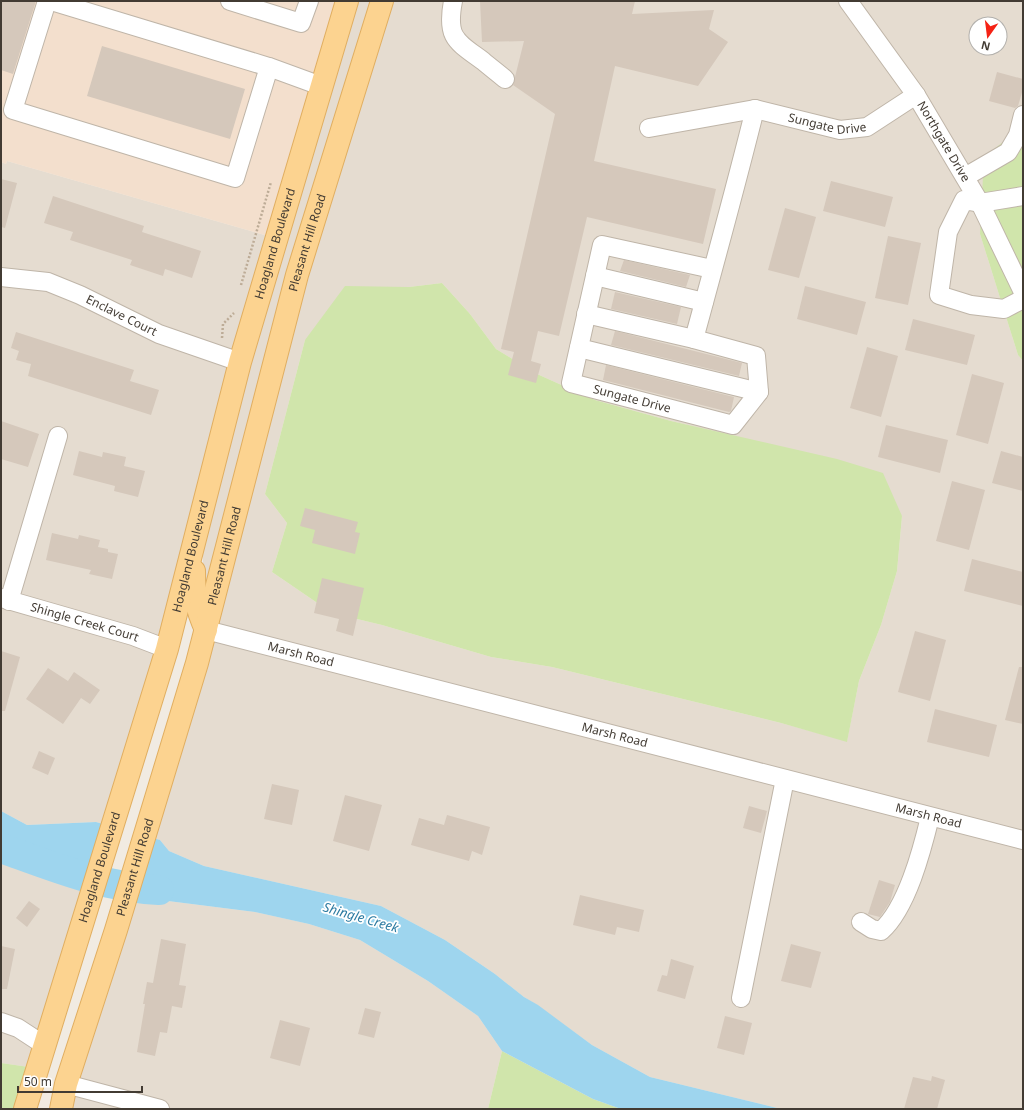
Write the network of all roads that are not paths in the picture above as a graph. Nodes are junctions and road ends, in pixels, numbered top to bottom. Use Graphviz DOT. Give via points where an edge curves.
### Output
graph roads {
  1 [pos="47,1"];
  2 [pos="51,1"];
  3 [pos="230,1"];
  4 [pos="309,1"];
  5 [pos="347,1"];
  6 [pos="382,1"];
  7 [pos="453,1"];
  8 [pos="848,1"];
  9 [pos="269,67"];
  10 [pos="505,79"];
  11 [pos="321,86"];
  12 [pos="916,95"];
  13 [pos="755,109"];
  14 [pos="7,115"];
  15 [pos="1023,115"];
  16 [pos="649,128"];
  17 [pos="965,177"];
  18 [pos="1023,196"];
  19 [pos="980,203"];
  20 [pos="712,269"];
  21 [pos="595,276"];
  22 [pos="1,277"];
  23 [pos="1023,292"];
  24 [pos="1023,299"];
  25 [pos="704,302"];
  26 [pos="586,314"];
  27 [pos="694,339"];
  28 [pos="579,348"];
  29 [pos="240,362"];
  30 [pos="759,392"];
  31 [pos="58,436"];
  32 [pos="194,542"];
  33 [pos="5,599"];
  34 [pos="206,630"];
  35 [pos="167,649"];
  36 [pos="182,714"];
  37 [pos="785,779"];
  38 [pos="930,816"];
  39 [pos="1023,840"];
  40 [pos="861,922"];
  41 [pos="741,998"];
  42 [pos="1,1022"];
  43 [pos="44,1045"];
  44 [pos="66,1084"];
  45 [pos="25,1109"];
  46 [pos="51,1109"];
  47 [pos="61,1109"];
  48 [pos="160,1109"];
  1 -- 14 [label="street"];
  2 -- 9 [label="street"];
  3 -- 4 [label="street" via="301,23"];
  5 -- 11 [label="main road, Hoagland Boulevard"];
  6 -- 34 [label="main road, Pleasant Hill Road" via="295,282"];
  7 -- 10 [label="street" via="452,30 458,42"];
  8 -- 12 [label="street, Northgate Drive"];
  9 -- 11 [label="street"];
  9 -- 14 [label="street" via="235,178"];
  11 -- 29 [label="main road, Hoagland Boulevard"];
  12 -- 13 [label="street, Sungate Drive" via="867,127 840,130"];
  12 -- 17 [label="street, Northgate Drive"];
  13 -- 16 [label="street, Sungate Drive"];
  13 -- 20 [label="street"];
  15 -- 17 [label="street" via="1018,135 1008,152"];
  17 -- 19 [label="street, Northgate Drive"];
  18 -- 19 [label="street"];
  19 -- 23 [label="street, Northgate Drive"];
  19 -- 24 [label="street" via="964,200 948,232 939,295 971,305 1004,309"];
  20 -- 21 [label="street, Sungate Drive" via="602,244"];
  20 -- 25 [label="street"];
  21 -- 25 [label="street"];
  21 -- 26 [label="street, Sungate Drive"];
  22 -- 29 [label="street, Enclave Court" via="48,282 159,334"];
  25 -- 27 [label="street"];
  26 -- 27 [label="street"];
  26 -- 28 [label="street, Sungate Drive"];
  27 -- 30 [label="street" via="756,356"];
  28 -- 30 [label="street"];
  28 -- 30 [label="street, Sungate Drive" via="571,383 733,425"];
  29 -- 32 [label="main road, Hoagland Boulevard"];
  31 -- 33 [label="street"];
  32 -- 34 [label="main road" via="194,595"];
  32 -- 35 [label="main road, Hoagland Boulevard"];
  33 -- 35 [label="street, Shingle Creek Court" via="132,636"];
  34 -- 36 [label="main road, Pleasant Hill Road"];
  34 -- 37 [label="street, Marsh Road"];
  35 -- 36 [label="main road" via="180,677"];
  35 -- 43 [label="main road, Hoagland Boulevard"];
  36 -- 44 [label="main road, Pleasant Hill Road"];
  37 -- 38 [label="street, Marsh Road"];
  37 -- 41 [label="street"];
  38 -- 39 [label="street, Marsh Road"];
  38 -- 40 [label="street" via="920,857 890,923 881,931"];
  42 -- 43 [label="street" via="18,1028"];
  43 -- 45 [label="main road, Hoagland Boulevard"];
  43 -- 46 [label="main road" via="52,1064 54,1078"];
  44 -- 47 [label="main road, Pleasant Hill Road"];
  44 -- 48 [label="street"];
}
